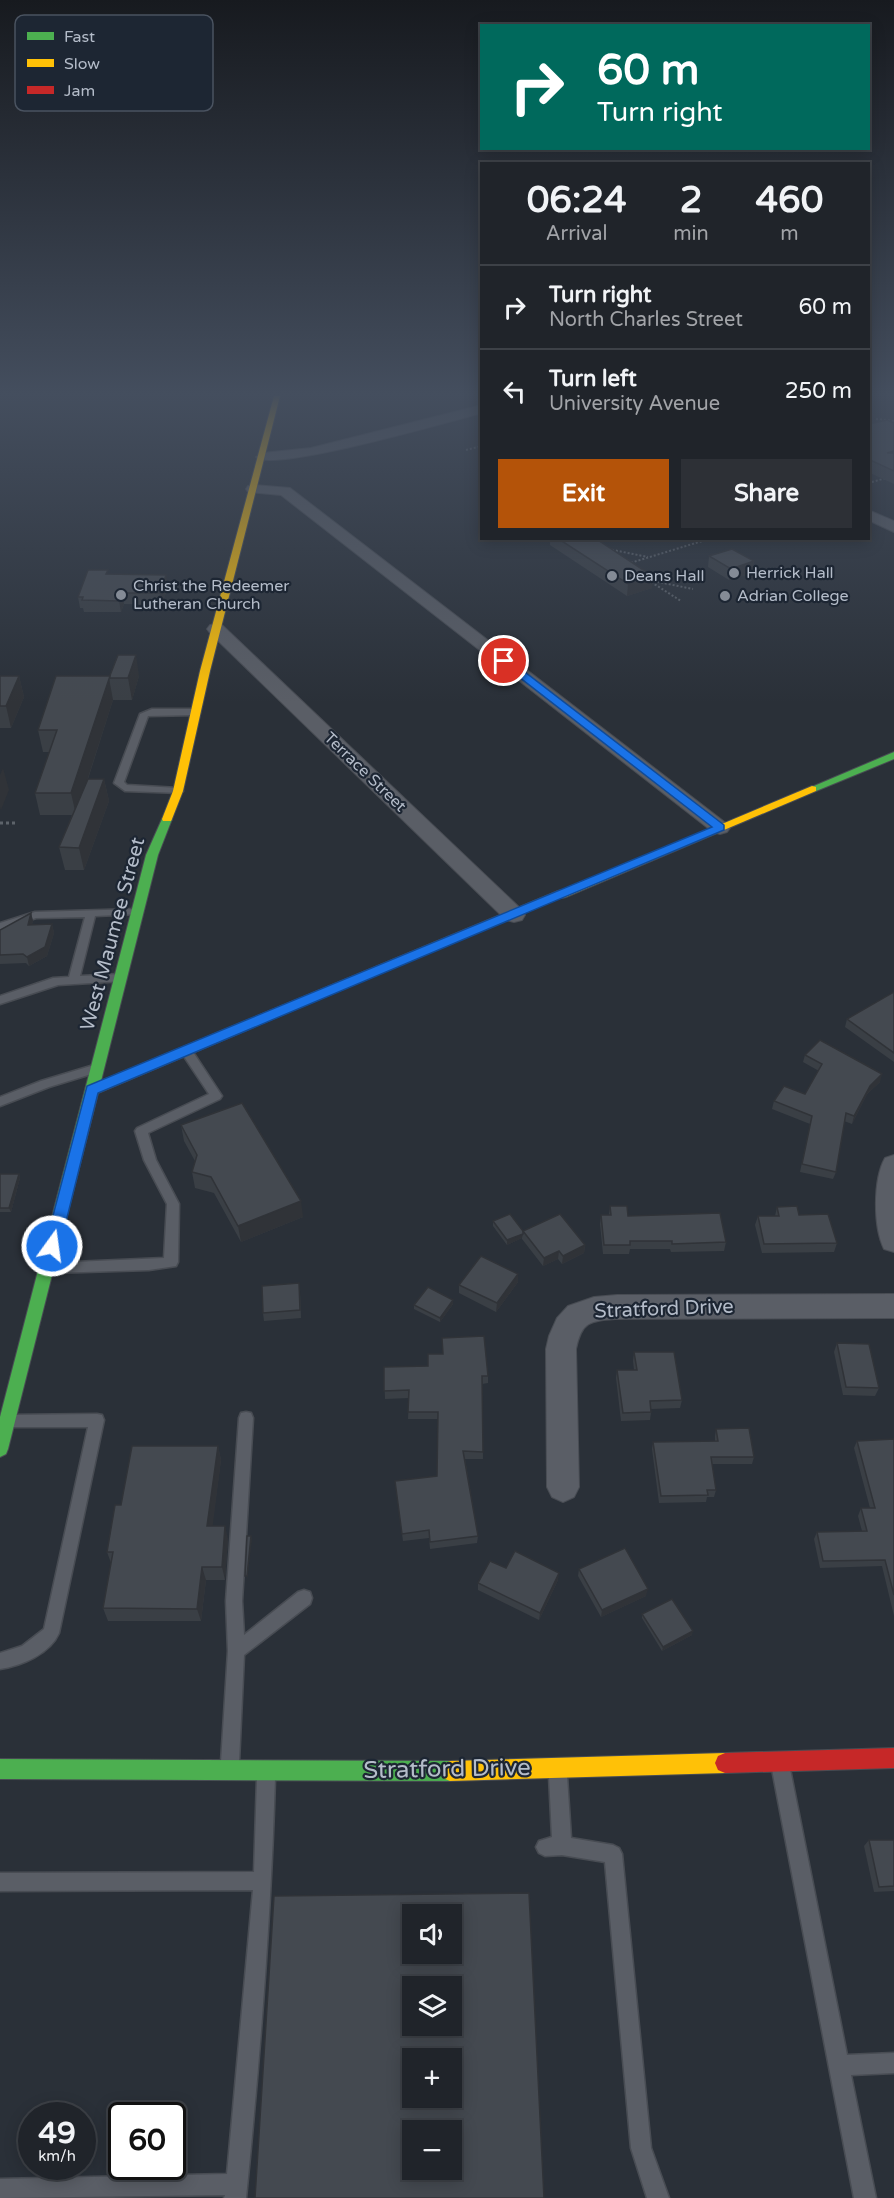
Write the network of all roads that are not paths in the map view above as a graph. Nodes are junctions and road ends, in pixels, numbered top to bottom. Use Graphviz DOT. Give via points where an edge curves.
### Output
graph roads {
  1 [pos="250,499"];
  2 [pos="295,499"];
  3 [pos="870,515"];
  4 [pos="894,527"];
  5 [pos="216,629"];
  6 [pos="196,712"];
  7 [pos="894,755"];
  8 [pos="178,791"];
  9 [pos="720,828"];
  10 [pos="137,912"];
  11 [pos="91,913"];
  12 [pos="514,915"];
  13 [pos="0,927"];
  14 [pos="120,978"];
  15 [pos="74,980"];
  16 [pos="0,1000"];
  17 [pos="187,1052"];
  18 [pos="98,1067"];
  19 [pos="92,1090"];
  20 [pos="0,1102"];
  21 [pos="894,1165"];
  22 [pos="894,1241"];
  23 [pos="47,1268"];
  24 [pos="894,1306"];
  25 [pos="246,1418"];
  26 [pos="7,1421"];
  27 [pos="0,1449"];
  28 [pos="563,1487"];
  29 [pos="304,1598"];
  30 [pos="236,1651"];
  31 [pos="0,1661"];
  32 [pos="894,1758"];
  33 [pos="779,1760"];
  34 [pos="557,1767"];
  35 [pos="0,1769"];
  36 [pos="230,1770"];
  37 [pos="266,1770"];
  38 [pos="263,1881"];
  39 [pos="0,1882"];
  40 [pos="894,2063"];
  41 [pos="838,2065"];
  42 [pos="0,2190"];
  43 [pos="235,2191"];
  44 [pos="658,2198"];
  45 [pos="865,2198"];
  1 -- 5 [label="main road, West Maumee Street"];
  2 -- 9 [label="street"];
  3 -- 4 [label="street"];
  5 -- 6 [label="main road, West Maumee Street"];
  5 -- 12 [label="street, Terrace Street"];
  6 -- 8 [label="main road, West Maumee Street"];
  6 -- 8 [label="lane" via="144,714 119,783 125,788"];
  7 -- 9 [label="main road"];
  8 -- 10 [label="main road, West Maumee Street" via="152,855"];
  9 -- 12 [label="main road"];
  10 -- 11 [label="lane"];
  10 -- 14 [label="main road, West Maumee Street"];
  11 -- 13 [label="lane" via="35,915"];
  11 -- 15 [label="lane"];
  12 -- 17 [label="main road"];
  14 -- 15 [label="lane"];
  14 -- 18 [label="main road, West Maumee Street"];
  15 -- 16 [label="lane" via="35,986"];
  17 -- 19 [label="main road"];
  17 -- 23 [label="lane" via="216,1096 141,1131 150,1160 173,1204 171,1262"];
  18 -- 19 [label="main road, West Maumee Street"];
  18 -- 20 [label="lane"];
  19 -- 23 [label="main road, West Maumee Street"];
  21 -- 22 [label="street" via="889,1201"];
  23 -- 26 [label="main road, West Maumee Street"];
  24 -- 28 [label="street, Stratford Drive" via="617,1306 575,1315 564,1330 561,1349"];
  25 -- 30 [label="lane" via="234,1601"];
  26 -- 27 [label="main road, West Maumee Street"];
  26 -- 31 [label="lane" via="97,1420 51,1633 32,1651"];
  29 -- 30 [label="lane"];
  30 -- 36 [label="lane"];
  32 -- 33 [label="main road, Stratford Drive"];
  33 -- 34 [label="main road, Stratford Drive"];
  33 -- 41 [label="lane"];
  34 -- 37 [label="main road, Stratford Drive"];
  34 -- 44 [label="lane" via="554,1846 613,1854 641,2148"];
  35 -- 36 [label="main road, Stratford Drive"];
  36 -- 37 [label="main road, Stratford Drive"];
  37 -- 38 [label="lane"];
  38 -- 39 [label="lane"];
  38 -- 43 [label="lane"];
  40 -- 41 [label="lane"];
  41 -- 45 [label="lane"];
  42 -- 43 [label="lane"];
}
